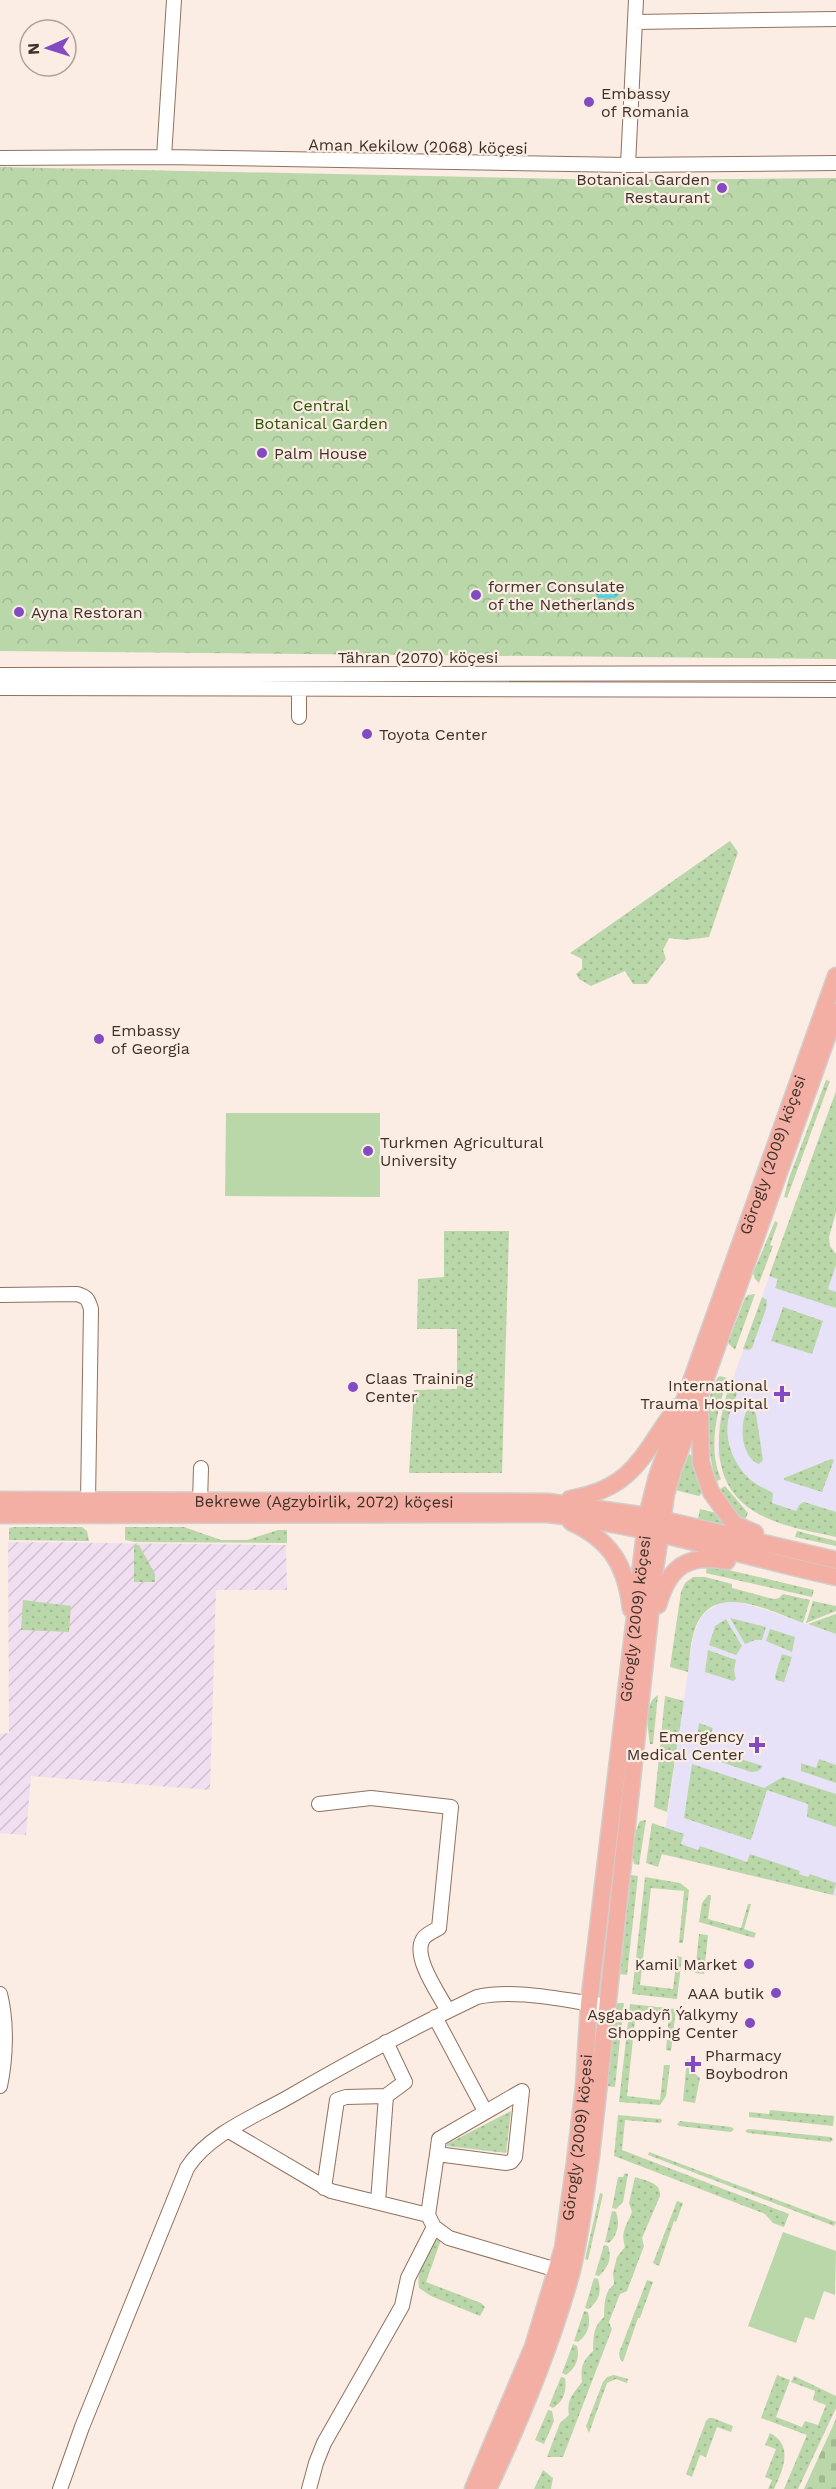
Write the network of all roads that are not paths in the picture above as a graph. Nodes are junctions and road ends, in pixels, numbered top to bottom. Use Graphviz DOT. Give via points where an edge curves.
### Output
graph roads {
  1 [pos="174,0"];
  2 [pos="636,0"];
  3 [pos="836,20"];
  4 [pos="635,22"];
  5 [pos="164,157"];
  6 [pos="0,158"];
  7 [pos="836,163"];
  8 [pos="627,165"];
  9 [pos="836,673"];
  10 [pos="0,675"];
  11 [pos="0,688"];
  12 [pos="299,689"];
  13 [pos="836,690"];
  14 [pos="299,717"];
  15 [pos="836,976"];
  16 [pos="836,1012"];
  17 [pos="0,1295"];
  18 [pos="694,1393"];
  19 [pos="201,1467"];
  20 [pos="0,1500"];
  21 [pos="200,1502"];
  22 [pos="89,1508"];
  23 [pos="548,1508"];
  24 [pos="0,1515"];
  25 [pos="653,1524"];
  26 [pos="779,1546"];
  27 [pos="836,1560"];
  28 [pos="772,1563"];
  29 [pos="836,1577"];
  30 [pos="641,1637"];
  31 [pos="319,1804"];
  32 [pos="0,1994"];
  33 [pos="589,2004"];
  34 [pos="607,2006"];
  35 [pos="448,2011"];
  36 [pos="435,2017"];
  37 [pos="386,2042"];
  38 [pos="2,2050"];
  39 [pos="0,2086"];
  40 [pos="386,2096"];
  41 [pos="485,2111"];
  42 [pos="229,2131"];
  43 [pos="437,2154"];
  44 [pos="324,2188"];
  45 [pos="378,2202"];
  46 [pos="431,2221"];
  47 [pos="557,2270"];
  48 [pos="60,2489"];
  49 [pos="309,2489"];
  50 [pos="472,2489"];
  51 [pos="488,2489"];
  1 -- 5 [label="street"];
  2 -- 4 [label="street"];
  3 -- 4 [label="street"];
  4 -- 8 [label="street"];
  5 -- 6 [label="street, Aman Kekilow (2068) köçesi"];
  5 -- 8 [label="street, Aman Kekilow (2068) köçesi"];
  7 -- 8 [label="street, Aman Kekilow (2068) köçesi"];
  9 -- 10 [label="street, Tähran (2070) köçesi"];
  11 -- 12 [label="street, Tähran (2070) köçesi"];
  12 -- 13 [label="street, Tähran (2070) köçesi"];
  12 -- 14 [label="street"];
  15 -- 18 [label="main road, Görogly (2009) köçesi"];
  16 -- 18 [label="main road, Görogly (2009) köçesi"];
  17 -- 22 [label="street" via="77,1294 89,1301"];
  18 -- 23 [label="main road" via="622,1480"];
  18 -- 25 [label="main road, Görogly (2009) köçesi" via="657,1477"];
  18 -- 26 [label="main road" via="700,1463 711,1492 734,1524"];
  19 -- 21 [label="street"];
  20 -- 22 [label="main road, Bekrewe (Agzybirlik, 2072) köçesi"];
  21 -- 22 [label="main road, Bekrewe (Agzybirlik, 2072) köçesi"];
  21 -- 23 [label="main road, Bekrewe (Agzybirlik, 2072) köçesi"];
  22 -- 23 [label="main road, Bekrewe (Agzybirlik, 2072) köçesi" via="291,1516"];
  22 -- 24 [label="main road, Bekrewe (Agzybirlik, 2072) köçesi"];
  23 -- 25 [label="main road, Bekrewe (Agzybirlik, 2072) köçesi"];
  23 -- 30 [label="main road" via="590,1531 613,1554 625,1577"];
  25 -- 26 [label="main road"];
  25 -- 28 [label="main road"];
  25 -- 30 [label="main road, Görogly (2009) köçesi"];
  26 -- 27 [label="main road"];
  28 -- 29 [label="main road"];
  28 -- 30 [label="main road" via="745,1565 705,1558 680,1566 668,1578"];
  30 -- 33 [label="main road, Görogly (2009) köçesi"];
  30 -- 34 [label="main road, Görogly (2009) köçesi"];
  31 -- 35 [label="street" via="371,1798 451,1807 439,1928 424,1936 420,1953"];
  32 -- 38 [label="street"];
  33 -- 34 [label="street"];
  33 -- 35 [label="street" via="492,1993"];
  33 -- 47 [label="main road, Görogly (2009) köçesi" via="575,2162"];
  34 -- 51 [label="main road, Görogly (2009) köçesi" via="591,2156 570,2276 539,2368"];
  35 -- 36 [label="street"];
  36 -- 37 [label="street"];
  36 -- 41 [label="street"];
  37 -- 40 [label="street" via="405,2082"];
  37 -- 42 [label="street"];
  38 -- 39 [label="street"];
  40 -- 44 [label="street" via="337,2100"];
  40 -- 45 [label="street"];
  41 -- 43 [label="street" via="439,2139"];
  41 -- 43 [label="street" via="522,2091 515,2157 511,2162"];
  42 -- 44 [label="street"];
  42 -- 48 [label="street" via="196,2155 187,2168"];
  43 -- 46 [label="street"];
  44 -- 45 [label="street"];
  45 -- 46 [label="street"];
  46 -- 47 [label="street" via="449,2238"];
  46 -- 49 [label="street" via="408,2278 402,2306 324,2443"];
  47 -- 50 [label="main road, Görogly (2009) köçesi" via="534,2347"];
}
